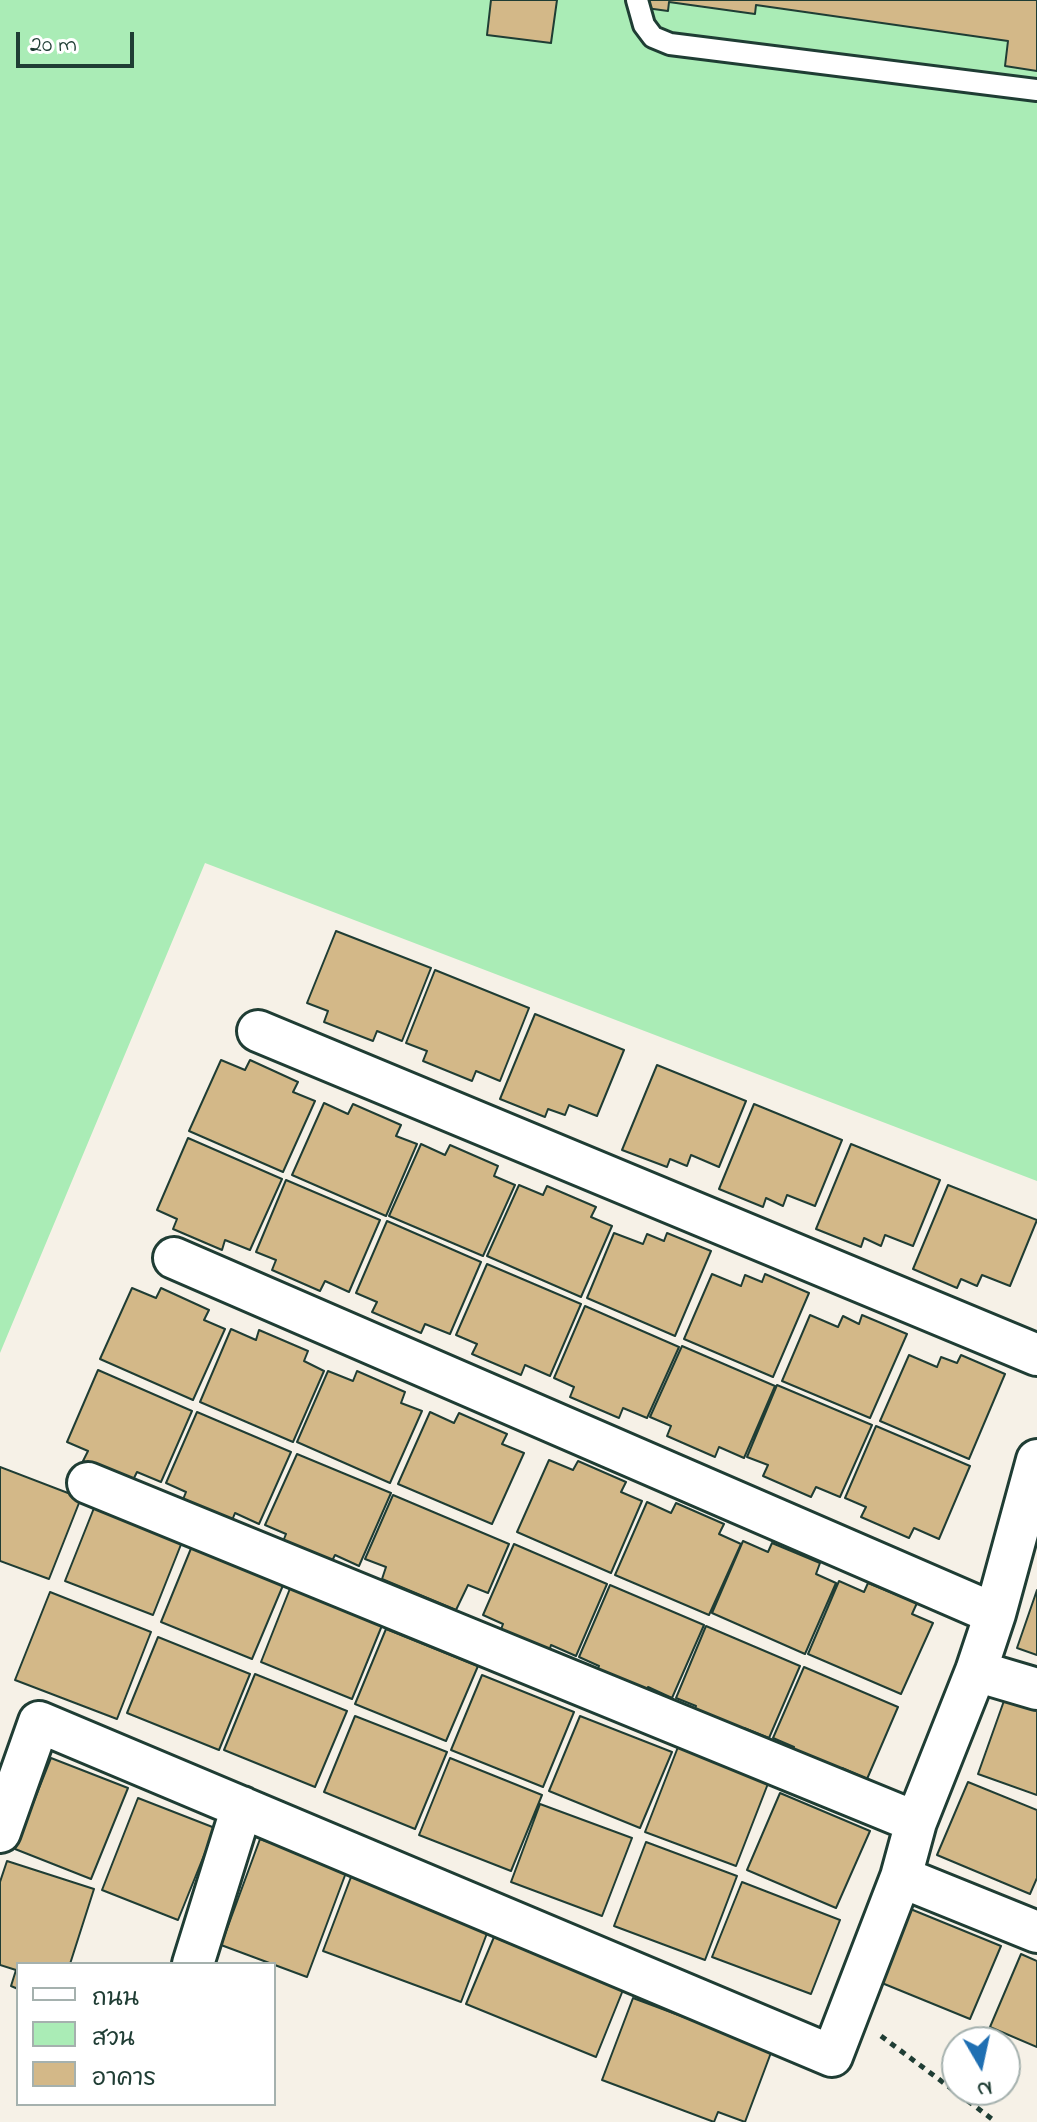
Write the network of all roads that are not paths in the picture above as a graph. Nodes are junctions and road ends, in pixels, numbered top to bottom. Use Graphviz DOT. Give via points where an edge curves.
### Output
graph roads {
  1 [pos="637,0"];
  2 [pos="1037,90"];
  3 [pos="258,1031"];
  4 [pos="174,1258"];
  5 [pos="1037,1355"];
  6 [pos="1037,1460"];
  7 [pos="88,1483"];
  8 [pos="995,1614"];
  9 [pos="976,1671"];
  10 [pos="1037,1689"];
  11 [pos="242,1807"];
  12 [pos="916,1822"];
  13 [pos="0,1832"];
  14 [pos="901,1877"];
  15 [pos="1037,1932"];
  16 [pos="194,1962"];
  1 -- 2 [label="lane" via="644,25 653,37 670,44"];
  3 -- 5 [label="street"];
  4 -- 8 [label="street"];
  6 -- 8 [label="street"];
  7 -- 12 [label="street"];
  8 -- 9 [label="street"];
  9 -- 10 [label="street"];
  9 -- 12 [label="street"];
  11 -- 13 [label="street" via="39,1722"];
  11 -- 14 [label="street" via="832,2056"];
  11 -- 16 [label="street"];
  12 -- 14 [label="street"];
  14 -- 15 [label="street"];
}
